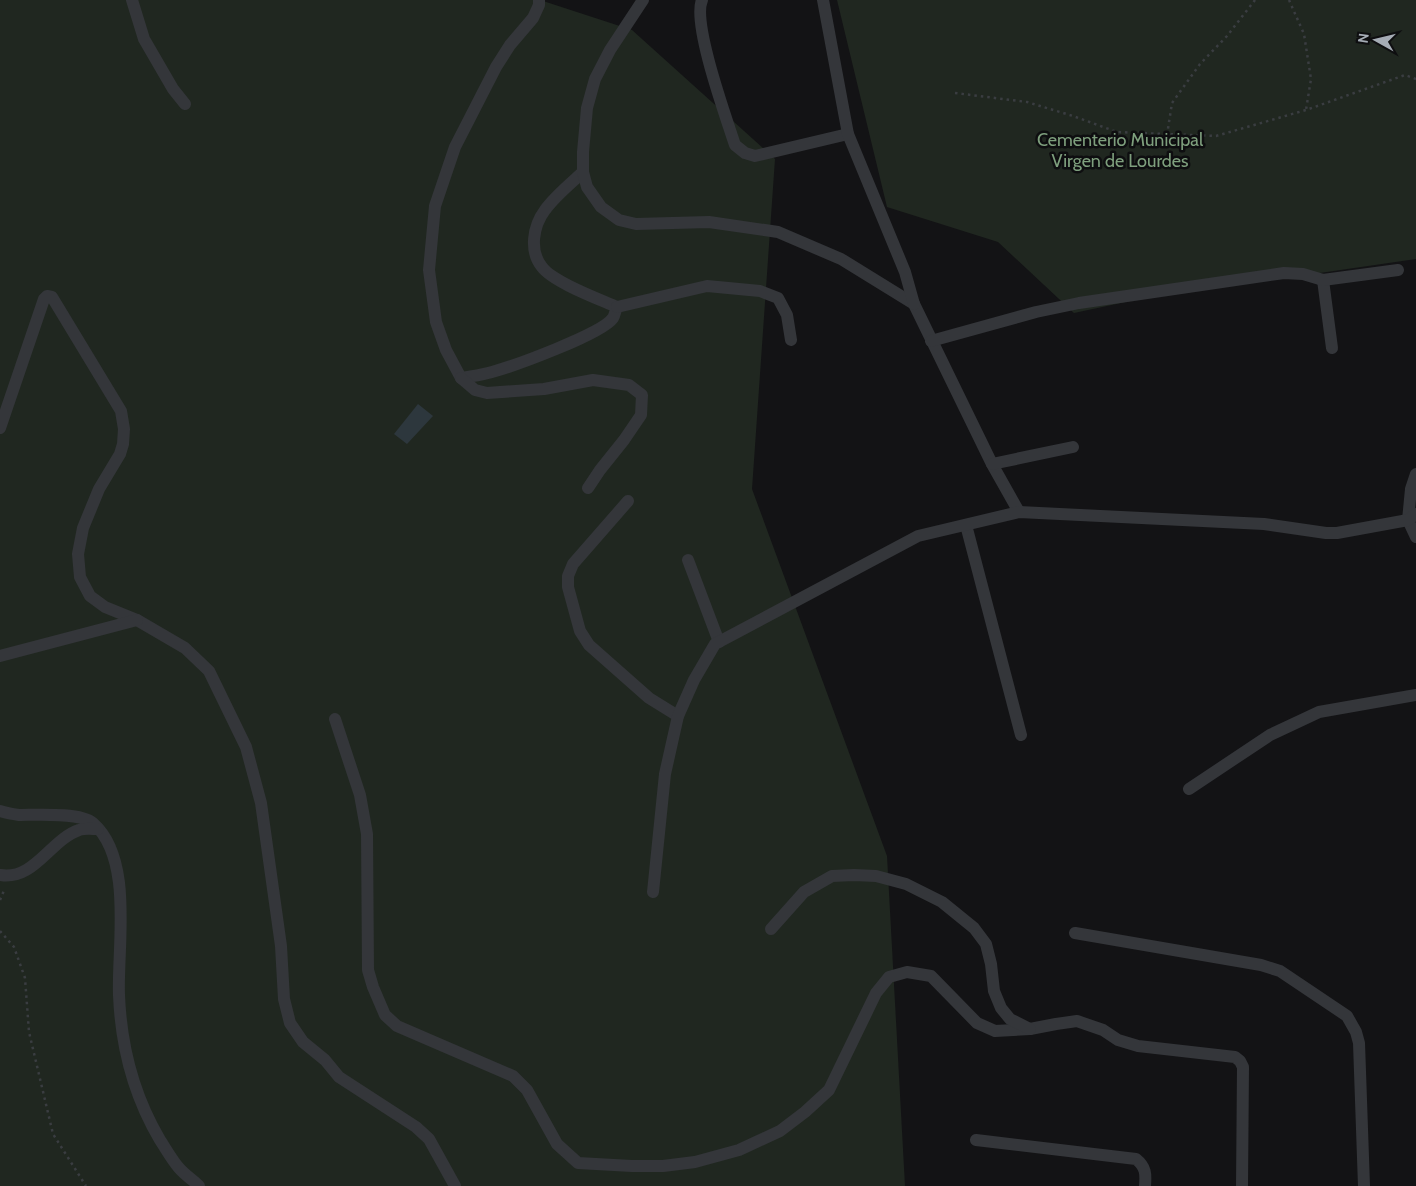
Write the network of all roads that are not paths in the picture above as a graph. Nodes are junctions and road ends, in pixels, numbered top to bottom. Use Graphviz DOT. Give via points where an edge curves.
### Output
graph roads {
  1 [pos="132,0"];
  2 [pos="539,0"];
  3 [pos="643,0"];
  4 [pos="702,0"];
  5 [pos="823,0"];
  6 [pos="185,104"];
  7 [pos="848,134"];
  8 [pos="583,172"];
  9 [pos="1398,270"];
  10 [pos="1324,280"];
  11 [pos="914,304"];
  12 [pos="616,307"];
  13 [pos="791,340"];
  14 [pos="931,341"];
  15 [pos="1332,348"];
  16 [pos="461,378"];
  17 [pos="0,428"];
  18 [pos="1074,447"];
  19 [pos="992,464"];
  20 [pos="1416,474"];
  21 [pos="588,488"];
  22 [pos="628,501"];
  23 [pos="1019,512"];
  24 [pos="1412,517"];
  25 [pos="966,525"];
  26 [pos="1416,537"];
  27 [pos="688,560"];
  28 [pos="137,620"];
  29 [pos="719,642"];
  30 [pos="0,656"];
  31 [pos="1416,694"];
  32 [pos="678,716"];
  33 [pos="335,719"];
  34 [pos="1020,735"];
  35 [pos="1189,789"];
  36 [pos="0,811"];
  37 [pos="98,829"];
  38 [pos="0,875"];
  39 [pos="653,892"];
  40 [pos="771,929"];
  41 [pos="1075,933"];
  42 [pos="1030,1030"];
  43 [pos="976,1140"];
  44 [pos="199,1186"];
  45 [pos="456,1186"];
  46 [pos="1146,1186"];
  47 [pos="1242,1186"];
  48 [pos="1364,1186"];
  1 -- 6 [label="street" via="144,39"];
  2 -- 16 [label="street" via="533,18 496,67 455,147 435,206 429,270 436,322"];
  3 -- 8 [label="street" via="610,50 596,79 587,108"];
  4 -- 7 [label="street" via="699,6 702,33 735,145 755,156"];
  5 -- 7 [label="street"];
  7 -- 11 [label="street" via="905,272"];
  8 -- 11 [label="street" via="587,187 601,207 619,220 636,224 709,222 778,232 841,259"];
  8 -- 12 [label="street" via="545,209 537,224 534,240 536,257 553,277"];
  9 -- 10 [label="street"];
  10 -- 14 [label="street" via="1284,273 1080,303"];
  10 -- 15 [label="street"];
  11 -- 14 [label="street"];
  12 -- 13 [label="street" via="707,286 760,291 778,298 787,315"];
  12 -- 16 [label="street" via="613,318 606,325 587,335 493,372"];
  14 -- 19 [label="street"];
  16 -- 21 [label="street" via="475,390 487,393 544,389 593,380 629,385 642,395 641,415"];
  17 -- 28 [label="street" via="44,299 52,297 121,411 124,428 120,454 99,489 83,528 78,554 80,577 90,596"];
  18 -- 19 [label="street"];
  19 -- 23 [label="street"];
  20 -- 24 [label="street" via="1411,489"];
  22 -- 32 [label="street" via="573,564 568,587 580,631 589,645 649,698"];
  23 -- 24 [label="street" via="1264,524 1326,533"];
  23 -- 25 [label="street"];
  24 -- 26 [label="street"];
  25 -- 29 [label="street" via="918,536"];
  25 -- 34 [label="street"];
  27 -- 29 [label="street"];
  28 -- 30 [label="street"];
  28 -- 45 [label="street" via="185,648 209,671 246,747 261,803 281,946 284,1000 290,1023 303,1042 339,1077 416,1127 429,1139"];
  29 -- 32 [label="street" via="694,680"];
  31 -- 35 [label="street" via="1319,712 1270,735"];
  32 -- 39 [label="street" via="665,774"];
  33 -- 42 [label="street" via="360,796 367,834 368,970 385,1015 397,1026 513,1076 527,1090 557,1144 578,1163 663,1166 695,1162 739,1150 780,1131 829,1090 876,993 889,977 907,972 931,976 977,1023 995,1031"];
  36 -- 37 [label="street" via="16,815 71,815 92,822"];
  37 -- 38 [label="street" via="80,829 60,840 23,872 10,877"];
  37 -- 44 [label="street" via="106,839 120,886 119,996 126,1051 135,1088 149,1122 164,1146 179,1168"];
  40 -- 42 [label="street" via="804,892 832,876 876,876 906,884 942,902 974,928 986,944 994,991 1001,1008 1010,1019"];
  41 -- 48 [label="street" via="1261,965 1280,971 1346,1016 1359,1043"];
  42 -- 47 [label="street" via="1077,1021 1138,1046 1235,1057 1243,1067"];
  43 -- 46 [label="street" via="1136,1159 1146,1173"];
}
